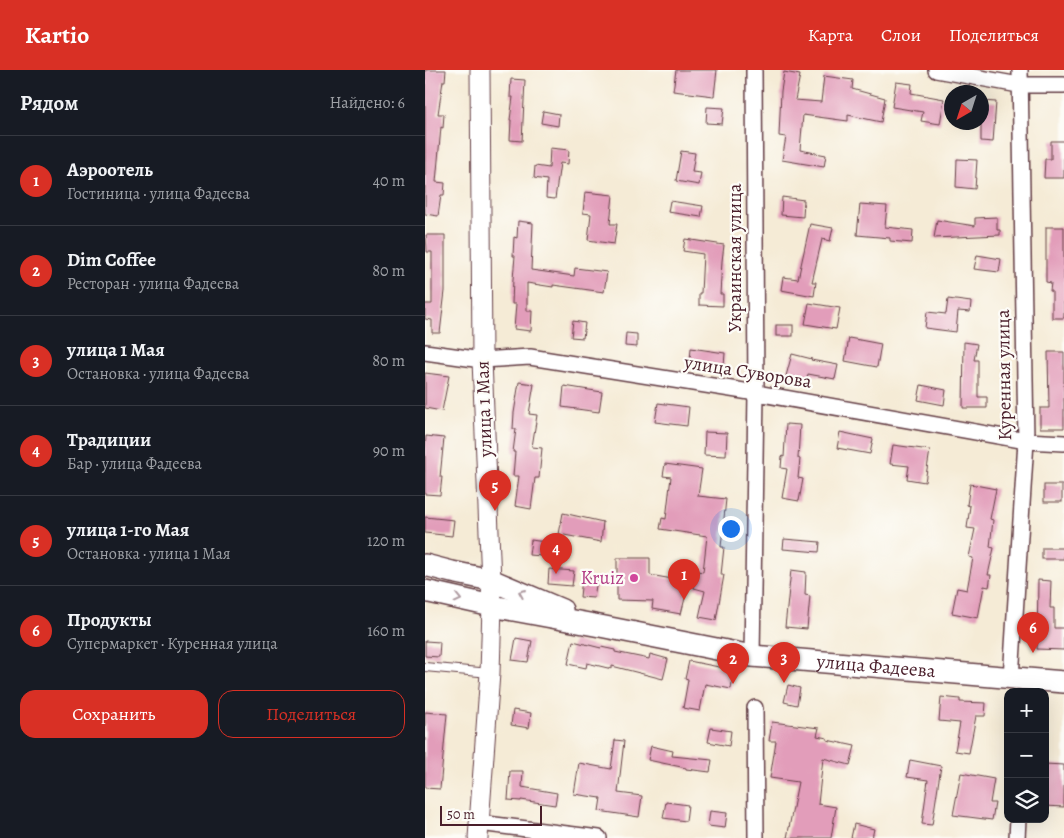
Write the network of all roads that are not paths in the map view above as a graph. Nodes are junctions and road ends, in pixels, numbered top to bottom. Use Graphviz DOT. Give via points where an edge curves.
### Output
graph roads {
  1 [pos="480,70"];
  2 [pos="754,70"];
  3 [pos="936,70"];
  4 [pos="1019,77"];
  5 [pos="1064,85"];
  6 [pos="425,352"];
  7 [pos="482,360"];
  8 [pos="756,393"];
  9 [pos="1026,441"];
  10 [pos="1064,443"];
  11 [pos="425,565"];
  12 [pos="491,580"];
  13 [pos="425,591"];
  14 [pos="492,606"];
  15 [pos="600,626"];
  16 [pos="752,656"];
  17 [pos="425,667"];
  18 [pos="490,673"];
  19 [pos="1011,678"];
  20 [pos="1064,682"];
  21 [pos="755,708"];
  22 [pos="1018,823"];
  23 [pos="478,830"];
  24 [pos="599,838"];
  25 [pos="756,838"];
  26 [pos="1017,838"];
  1 -- 7 [label="street, улица 1 Мая"];
  2 -- 8 [label="street, Украинская улица"];
  3 -- 4 [label="street"];
  4 -- 5 [label="street"];
  4 -- 9 [label="street, Куренная улица"];
  6 -- 7 [label="street, улица Суворова"];
  7 -- 8 [label="street, улица Суворова" via="529,358"];
  7 -- 12 [label="street, улица 1 Мая"];
  8 -- 9 [label="street, улица Суворова"];
  8 -- 16 [label="street, Украинская улица"];
  9 -- 10 [label="street, улица Суворова"];
  9 -- 19 [label="street, Куренная улица"];
  11 -- 12 [label="main road, улица Фадеева"];
  12 -- 14 [label="street, улица 1 Мая"];
  15 -- 12 [label="main road, улица Фадеева, one-way"];
  13 -- 14 [label="main road, улица Фадеева, one-way"];
  14 -- 15 [label="main road, улица Фадеева"];
  14 -- 18 [label="street, улица 1 Мая"];
  15 -- 16 [label="main road, улица Фадеева"];
  16 -- 19 [label="main road, улица Фадеева"];
  17 -- 18 [label="lane"];
  18 -- 23 [label="street, улица 1 Мая"];
  19 -- 20 [label="main road, улица Фадеева"];
  21 -- 25 [label="street"];
  22 -- 26 [label="street"];
  23 -- 24 [label="street"];
}
